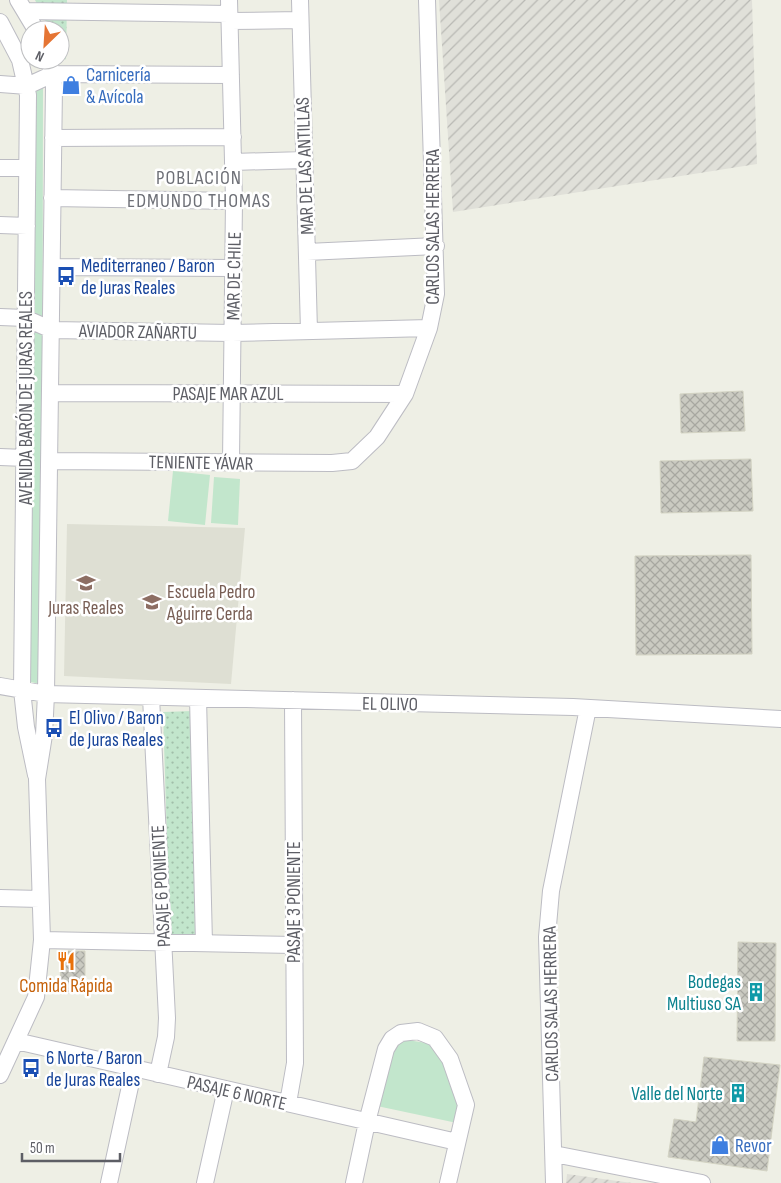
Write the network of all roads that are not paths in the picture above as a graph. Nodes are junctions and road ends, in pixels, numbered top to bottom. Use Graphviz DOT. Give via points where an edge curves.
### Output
graph roads {
  1 [pos="300,0"];
  2 [pos="427,0"];
  3 [pos="22,6"];
  4 [pos="229,12"];
  5 [pos="30,20"];
  6 [pos="300,20"];
  7 [pos="0,22"];
  8 [pos="70,68"];
  9 [pos="47,70"];
  10 [pos="51,70"];
  11 [pos="231,75"];
  12 [pos="0,84"];
  13 [pos="27,86"];
  14 [pos="233,137"];
  15 [pos="53,138"];
  16 [pos="304,160"];
  17 [pos="233,162"];
  18 [pos="0,168"];
  19 [pos="27,168"];
  20 [pos="52,198"];
  21 [pos="234,201"];
  22 [pos="0,225"];
  23 [pos="27,226"];
  24 [pos="436,246"];
  25 [pos="307,252"];
  26 [pos="52,267"];
  27 [pos="233,268"];
  28 [pos="0,317"];
  29 [pos="26,318"];
  30 [pos="429,328"];
  31 [pos="52,330"];
  32 [pos="309,331"];
  33 [pos="232,333"];
  34 [pos="232,392"];
  35 [pos="51,393"];
  36 [pos="405,394"];
  37 [pos="0,457"];
  38 [pos="24,458"];
  39 [pos="50,461"];
  40 [pos="352,461"];
  41 [pos="231,462"];
  42 [pos="0,686"];
  43 [pos="22,690"];
  44 [pos="46,694"];
  45 [pos="151,697"];
  46 [pos="198,698"];
  47 [pos="293,700"];
  48 [pos="588,708"];
  49 [pos="781,718"];
  50 [pos="38,779"];
  51 [pos="0,898"];
  52 [pos="40,899"];
  53 [pos="42,940"];
  54 [pos="162,943"];
  55 [pos="204,943"];
  56 [pos="294,945"];
  57 [pos="16,1041"];
  58 [pos="134,1068"];
  59 [pos="158,1074"];
  60 [pos="0,1075"];
  61 [pos="226,1089"];
  62 [pos="288,1103"];
  63 [pos="367,1122"];
  64 [pos="457,1142"];
  65 [pos="554,1154"];
  66 [pos="109,1183"];
  67 [pos="206,1183"];
  68 [pos="354,1183"];
  69 [pos="448,1183"];
  70 [pos="554,1183"];
  71 [pos="702,1183"];
  1 -- 6 [label="street, MAR DE LAS ANTILLAS"];
  2 -- 24 [label="street, CARLOS SALAS HERRERA"];
  3 -- 4 [label="street"];
  3 -- 5 [label="street"];
  4 -- 6 [label="street"];
  4 -- 11 [label="street, MAR DE CHILE"];
  6 -- 16 [label="street, MAR DE LAS ANTILLAS"];
  7 -- 13 [label="street, AVENIDA BARÓN DE JURAS REALES" via="20,60"];
  8 -- 11 [label="street"];
  9 -- 13 [label="street"];
  10 -- 15 [label="street, AVENIDA BARÓN DE JURAS REALES"];
  11 -- 14 [label="street, MAR DE CHILE"];
  12 -- 13 [label="street"];
  13 -- 19 [label="street, AVENIDA BARÓN DE JURAS REALES"];
  14 -- 15 [label="street"];
  14 -- 17 [label="street, MAR DE CHILE"];
  15 -- 20 [label="street, AVENIDA BARÓN DE JURAS REALES"];
  16 -- 17 [label="street"];
  16 -- 25 [label="street, MAR DE LAS ANTILLAS"];
  17 -- 21 [label="street, MAR DE CHILE"];
  18 -- 19 [label="street"];
  19 -- 23 [label="street, AVENIDA BARÓN DE JURAS REALES"];
  20 -- 21 [label="street"];
  20 -- 26 [label="street, AVENIDA BARÓN DE JURAS REALES"];
  21 -- 27 [label="street, MAR DE CHILE"];
  22 -- 23 [label="street"];
  23 -- 29 [label="street, AVENIDA BARÓN DE JURAS REALES"];
  24 -- 25 [label="street"];
  24 -- 30 [label="street, CARLOS SALAS HERRERA" via="436,294"];
  25 -- 32 [label="street, MAR DE LAS ANTILLAS"];
  26 -- 27 [label="street"];
  26 -- 31 [label="street, AVENIDA BARÓN DE JURAS REALES"];
  27 -- 33 [label="street, MAR DE CHILE"];
  28 -- 29 [label="street, AVIADOR ZAÑARTU"];
  29 -- 31 [label="street, AVIADOR ZAÑARTU"];
  29 -- 38 [label="street, AVENIDA BARÓN DE JURAS REALES"];
  30 -- 32 [label="street, AVIADOR ZAÑARTU"];
  30 -- 36 [label="street, CARLOS SALAS HERRERA"];
  31 -- 33 [label="street, AVIADOR ZAÑARTU"];
  31 -- 35 [label="street, AVENIDA BARÓN DE JURAS REALES"];
  32 -- 33 [label="street, AVIADOR ZAÑARTU"];
  33 -- 34 [label="street, MAR DE CHILE"];
  34 -- 35 [label="street, PASAJE MAR AZUL"];
  34 -- 36 [label="street, PASAJE MAR AZUL"];
  34 -- 41 [label="street, MAR DE CHILE"];
  35 -- 39 [label="street, AVENIDA BARÓN DE JURAS REALES"];
  36 -- 40 [label="street, CARLOS SALAS HERRERA" via="378,437"];
  37 -- 38 [label="street"];
  38 -- 43 [label="street, AVENIDA BARÓN DE JURAS REALES"];
  39 -- 41 [label="street, TENIENTE YÁVAR"];
  39 -- 44 [label="street, AVENIDA BARÓN DE JURAS REALES"];
  40 -- 41 [label="street, TENIENTE YÁVAR"];
  42 -- 43 [label="street, EL OLIVO"];
  43 -- 44 [label="street, EL OLIVO"];
  43 -- 50 [label="street, AVENIDA BARÓN DE JURAS REALES" via="30,749"];
  44 -- 45 [label="street, EL OLIVO"];
  44 -- 50 [label="street, AVENIDA BARÓN DE JURAS REALES"];
  45 -- 46 [label="street, EL OLIVO"];
  45 -- 54 [label="street, PASAJE 6 PONIENTE"];
  46 -- 47 [label="street, EL OLIVO"];
  46 -- 55 [label="street"];
  47 -- 48 [label="street, EL OLIVO"];
  47 -- 56 [label="street, PASAJE 3 PONIENTE"];
  48 -- 49 [label="street, EL OLIVO"];
  48 -- 65 [label="street, CARLOS SALAS HERRERA" via="548,922 546,965"];
  50 -- 52 [label="street, AVENIDA BARÓN DE JURAS REALES"];
  51 -- 52 [label="street"];
  52 -- 53 [label="street, AVENIDA BARÓN DE JURAS REALES"];
  53 -- 54 [label="street"];
  53 -- 57 [label="street, AVENIDA BARÓN DE JURAS REALES" via="36,997"];
  54 -- 55 [label="street"];
  54 -- 59 [label="street, PASAJE 6 PONIENTE" via="167,1029"];
  55 -- 56 [label="street"];
  56 -- 62 [label="street, PASAJE 3 PONIENTE" via="295,1063"];
  57 -- 58 [label="street, PASAJE 6 NORTE"];
  57 -- 60 [label="street, AVENIDA BARÓN DE JURAS REALES"];
  58 -- 59 [label="street, PASAJE 6 NORTE"];
  58 -- 66 [label="street"];
  59 -- 61 [label="street, PASAJE 6 NORTE"];
  61 -- 62 [label="street, PASAJE 6 NORTE"];
  61 -- 67 [label="street"];
  62 -- 63 [label="street, PASAJE 6 NORTE"];
  63 -- 64 [label="street, PASAJE 6 NORTE"];
  63 -- 64 [label="street" via="386,1049 401,1033 418,1030 435,1038 450,1059 466,1104"];
  63 -- 68 [label="street"];
  64 -- 69 [label="street"];
  65 -- 70 [label="street, CARLOS SALAS HERRERA"];
  65 -- 71 [label="street"];
}
